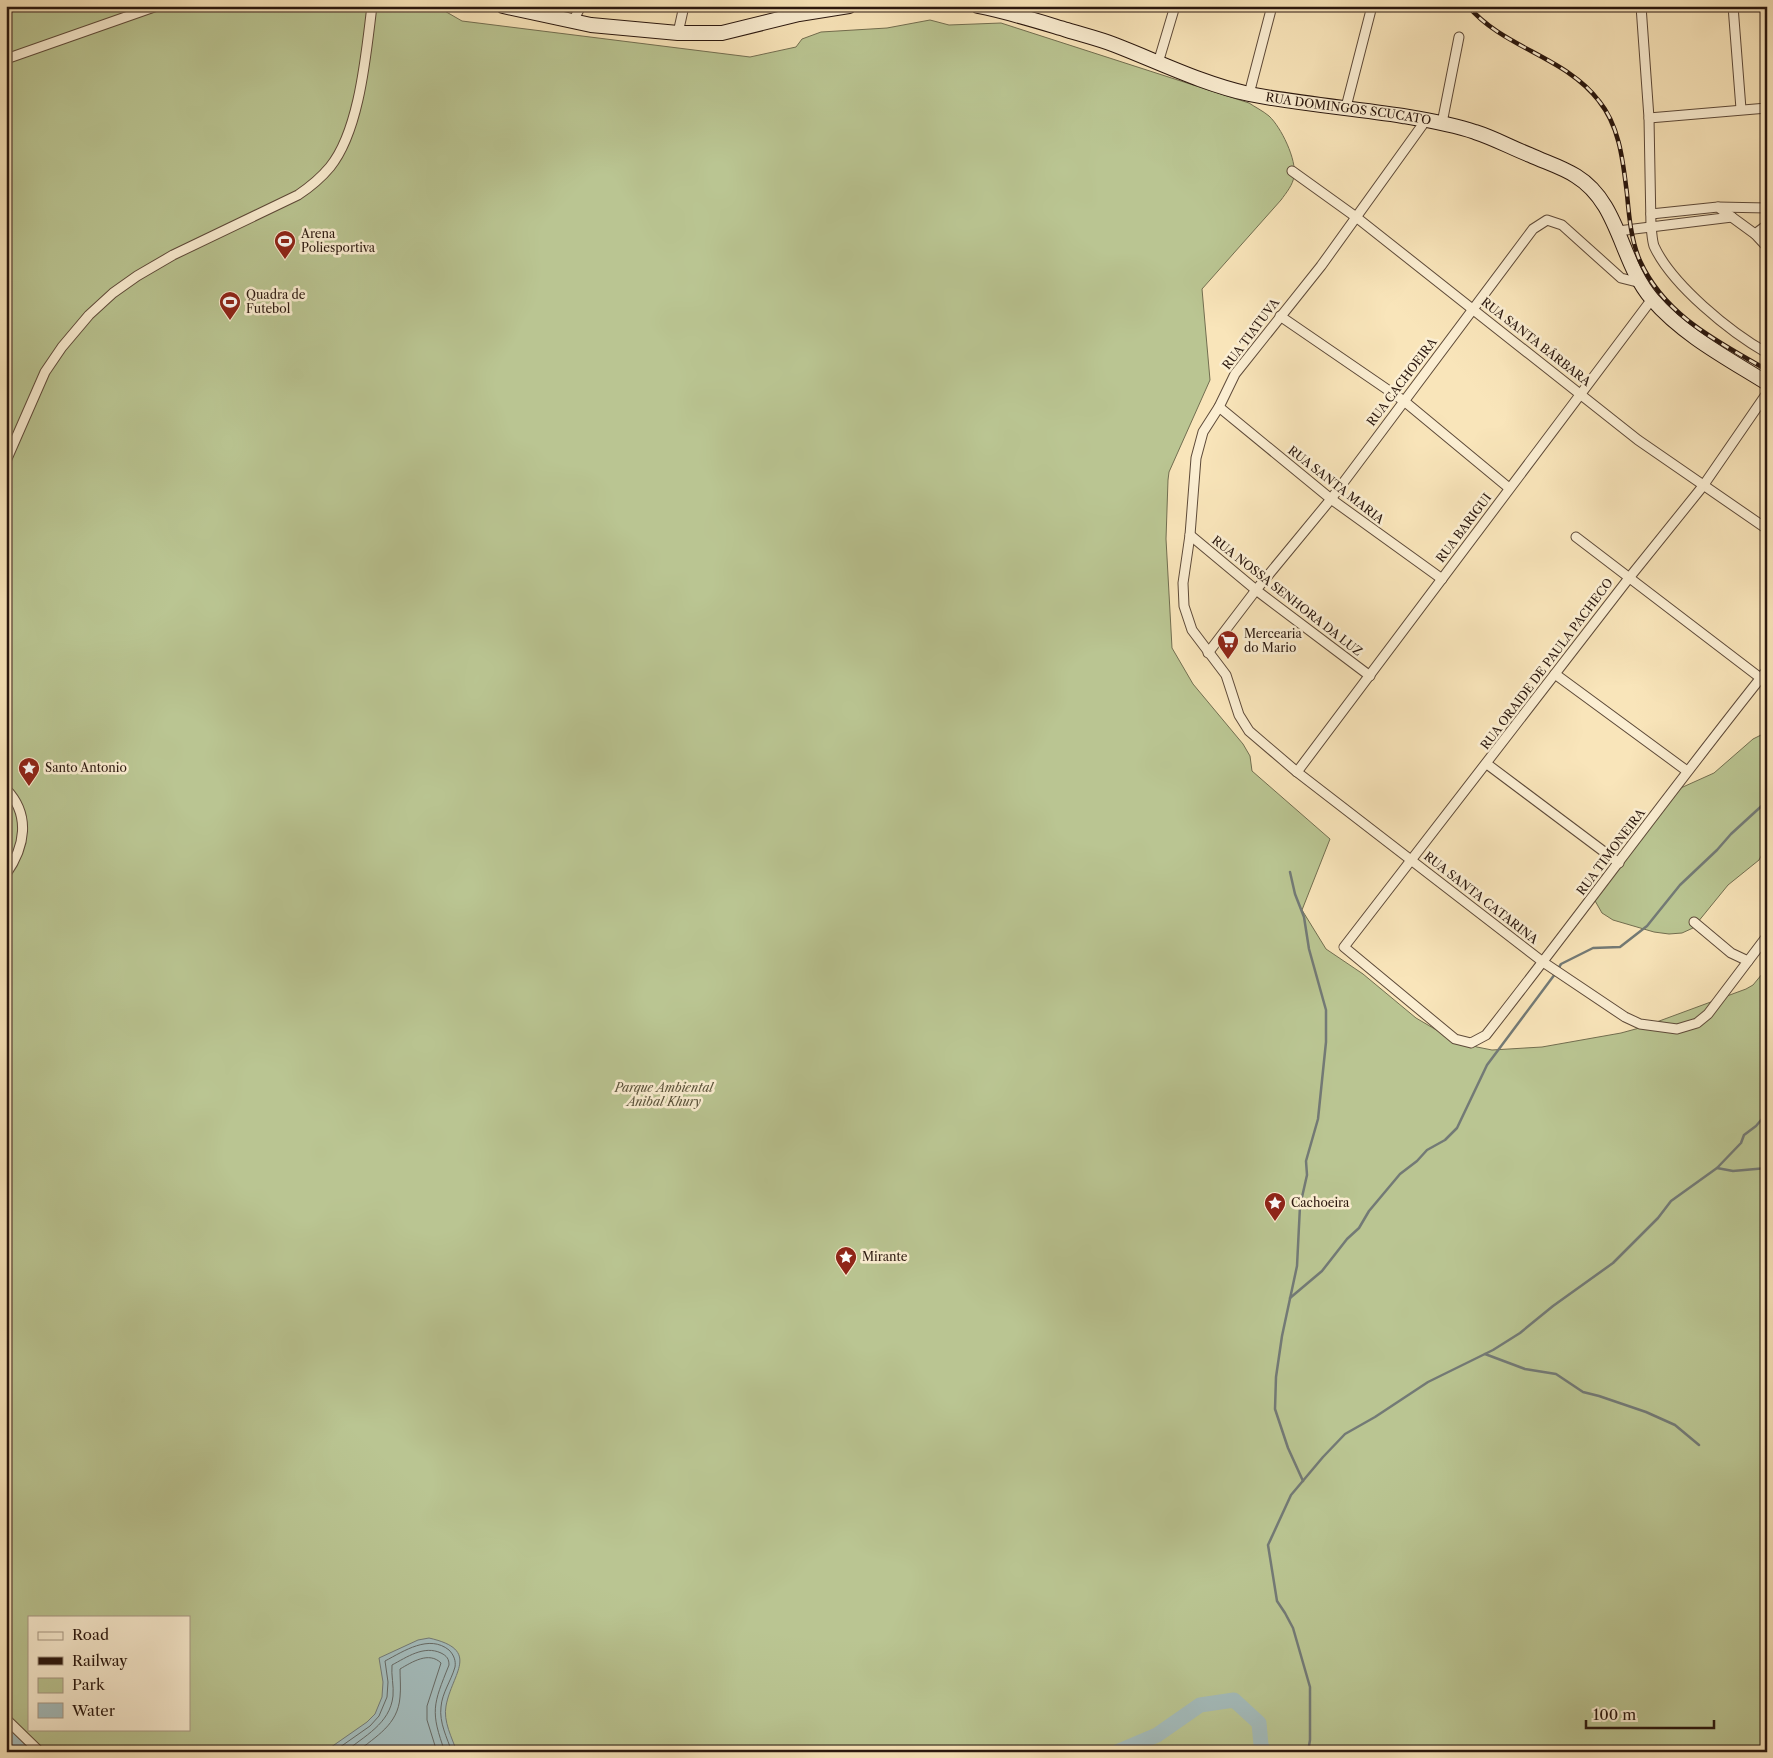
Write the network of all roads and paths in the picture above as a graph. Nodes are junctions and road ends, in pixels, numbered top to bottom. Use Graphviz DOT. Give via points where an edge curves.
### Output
graph roads {
  1 [pos="157,6"];
  2 [pos="372,6"];
  3 [pos="503,6"];
  4 [pos="581,6"];
  5 [pos="684,6"];
  6 [pos="849,6"];
  7 [pos="978,6"];
  8 [pos="1175,6"];
  9 [pos="1272,6"];
  10 [pos="1372,6"];
  11 [pos="1641,6"];
  12 [pos="1733,6"];
  13 [pos="787,12"];
  14 [pos="573,21"];
  15 [pos="678,33"];
  16 [pos="1459,37"];
  17 [pos="6,59"];
  18 [pos="1158,63"];
  19 [pos="1249,94"];
  20 [pos="1346,107"];
  21 [pos="1767,108"];
  22 [pos="1741,109"];
  23 [pos="1649,118"];
  24 [pos="1426,120"];
  25 [pos="1442,123"];
  26 [pos="1292,171"];
  27 [pos="1718,207"];
  28 [pos="1767,208"];
  29 [pos="1650,214"];
  30 [pos="1356,217"];
  31 [pos="1732,218"];
  32 [pos="1767,225"];
  33 [pos="1651,227"];
  34 [pos="1618,231"];
  35 [pos="1755,234"];
  36 [pos="1767,247"];
  37 [pos="1641,283"];
  38 [pos="1652,299"];
  39 [pos="1472,308"];
  40 [pos="1280,316"];
  41 [pos="1767,353"];
  42 [pos="1767,383"];
  43 [pos="1767,393"];
  44 [pos="1580,394"];
  45 [pos="1404,401"];
  46 [pos="1218,407"];
  47 [pos="6,461"];
  48 [pos="1703,486"];
  49 [pos="1509,488"];
  50 [pos="1331,499"];
  51 [pos="1767,529"];
  52 [pos="1190,535"];
  53 [pos="1576,537"];
  54 [pos="1628,578"];
  55 [pos="1442,579"];
  56 [pos="1256,590"];
  57 [pos="1208,652"];
  58 [pos="1767,670"];
  59 [pos="1555,674"];
  60 [pos="1370,676"];
  61 [pos="1764,680"];
  62 [pos="1487,764"];
  63 [pos="1687,771"];
  64 [pos="1297,772"];
  65 [pos="6,790"];
  66 [pos="1412,860"];
  67 [pos="1619,863"];
  68 [pos="6,874"];
  69 [pos="1694,922"];
  70 [pos="1767,936"];
  71 [pos="1748,961"];
  72 [pos="1543,962"];
  73 [pos="1471,1043"];
  74 [pos="6,1718"];
  75 [pos="40,1752"];
  1 -- 17 [label="street"];
  2 -- 47 [label="street" via="364,74 355,110 346,140 331,166 298,195 173,256 113,293 62,347 45,372"];
  3 -- 14 [label="main road"];
  4 -- 14 [label="street"];
  5 -- 15 [label="street"];
  6 -- 13 [label="main road"];
  7 -- 18 [label="main road, RUA DOMINGOS SCUCATO" via="1112,44"];
  8 -- 18 [label="street"];
  9 -- 19 [label="street"];
  10 -- 20 [label="street"];
  11 -- 23 [label="street"];
  12 -- 22 [label="street"];
  13 -- 15 [label="main road" via="722,33"];
  14 -- 15 [label="main road"];
  16 -- 25 [label="street"];
  18 -- 19 [label="main road, RUA DOMINGOS SCUCATO"];
  19 -- 20 [label="main road, RUA DOMINGOS SCUCATO"];
  20 -- 24 [label="main road, RUA DOMINGOS SCUCATO"];
  21 -- 22 [label="street"];
  22 -- 23 [label="street"];
  23 -- 29 [label="street"];
  24 -- 25 [label="main road, RUA DOMINGOS SCUCATO"];
  24 -- 30 [label="street, RUA TIATUVA"];
  25 -- 34 [label="main road, RUA DOMINGOS SCUCATO" via="1475,132 1576,176 1594,190"];
  26 -- 30 [label="street, RUA SANTA BÁRBARA"];
  27 -- 28 [label="street"];
  27 -- 29 [label="street"];
  27 -- 31 [label="street"];
  29 -- 33 [label="street"];
  30 -- 39 [label="street, RUA SANTA BÁRBARA"];
  30 -- 40 [label="street, RUA TIATUVA"];
  31 -- 33 [label="street"];
  31 -- 35 [label="street"];
  32 -- 35 [label="street"];
  33 -- 34 [label="street"];
  33 -- 41 [label="street" via="1653,245 1669,270 1702,306 1744,341"];
  34 -- 37 [label="main road, RUA DOMINGOS SCUCATO"];
  35 -- 36 [label="street"];
  37 -- 38 [label="main road, RUA DOMINGOS SCUCATO"];
  37 -- 39 [label="street, RUA CACHOEIRA" via="1621,278 1562,225 1547,220 1533,229"];
  38 -- 42 [label="main road, RUA DOMINGOS SCUCATO" via="1703,342"];
  38 -- 44 [label="street, RUA BARIGUI"];
  39 -- 44 [label="street, RUA SANTA BÁRBARA"];
  39 -- 45 [label="street, RUA CACHOEIRA"];
  40 -- 45 [label="street"];
  40 -- 46 [label="street, RUA TIATUVA" via="1235,374"];
  43 -- 48 [label="street, RUA ORAIDE DE PAULA PACHECO"];
  44 -- 48 [label="street, RUA SANTA BÁRBARA"];
  44 -- 49 [label="street, RUA BARIGUI"];
  45 -- 49 [label="street"];
  45 -- 50 [label="street, RUA CACHOEIRA"];
  46 -- 50 [label="street, RUA SANTA MARIA"];
  46 -- 52 [label="street, RUA TIATUVA" via="1203,432 1196,458"];
  48 -- 51 [label="street, RUA SANTA BÁRBARA"];
  48 -- 54 [label="street, RUA ORAIDE DE PAULA PACHECO"];
  49 -- 55 [label="street, RUA BARIGUI"];
  50 -- 55 [label="street, RUA SANTA MARIA"];
  50 -- 56 [label="street, RUA CACHOEIRA"];
  52 -- 56 [label="street, RUA NOSSA SENHORA DA LUZ"];
  52 -- 57 [label="street, RUA TIATUVA" via="1182,583 1184,606 1192,630"];
  53 -- 54 [label="street"];
  54 -- 59 [label="street, RUA ORAIDE DE PAULA PACHECO"];
  54 -- 61 [label="street"];
  55 -- 60 [label="street, RUA BARIGUI"];
  56 -- 57 [label="street, RUA CACHOEIRA"];
  56 -- 60 [label="street, RUA NOSSA SENHORA DA LUZ"];
  57 -- 64 [label="street, RUA SANTA CATARINA" via="1226,675 1239,715 1249,731"];
  58 -- 61 [label="street, RUA TIMONEIRA"];
  59 -- 62 [label="street, RUA ORAIDE DE PAULA PACHECO"];
  59 -- 63 [label="street"];
  60 -- 64 [label="street, RUA BARIGUI"];
  61 -- 63 [label="street, RUA TIMONEIRA"];
  62 -- 66 [label="street, RUA ORAIDE DE PAULA PACHECO"];
  62 -- 67 [label="street"];
  63 -- 67 [label="street, RUA TIMONEIRA"];
  64 -- 66 [label="street, RUA SANTA CATARINA"];
  65 -- 68 [label="street" via="15,799 22,815 23,832 20,850"];
  66 -- 72 [label="street, RUA SANTA CATARINA"];
  66 -- 73 [label="street, RUA ORAIDE DE PAULA PACHECO" via="1344,947 1455,1039"];
  67 -- 72 [label="street, RUA TIMONEIRA"];
  69 -- 71 [label="street" via="1731,953"];
  70 -- 71 [label="street, RUA SANTA CATARINA"];
  71 -- 72 [label="street, RUA SANTA CATARINA" via="1708,1014 1698,1023 1677,1029 1640,1024 1625,1017"];
  72 -- 73 [label="street, RUA TIMONEIRA" via="1486,1035"];
  74 -- 75 [label="street"];
}
